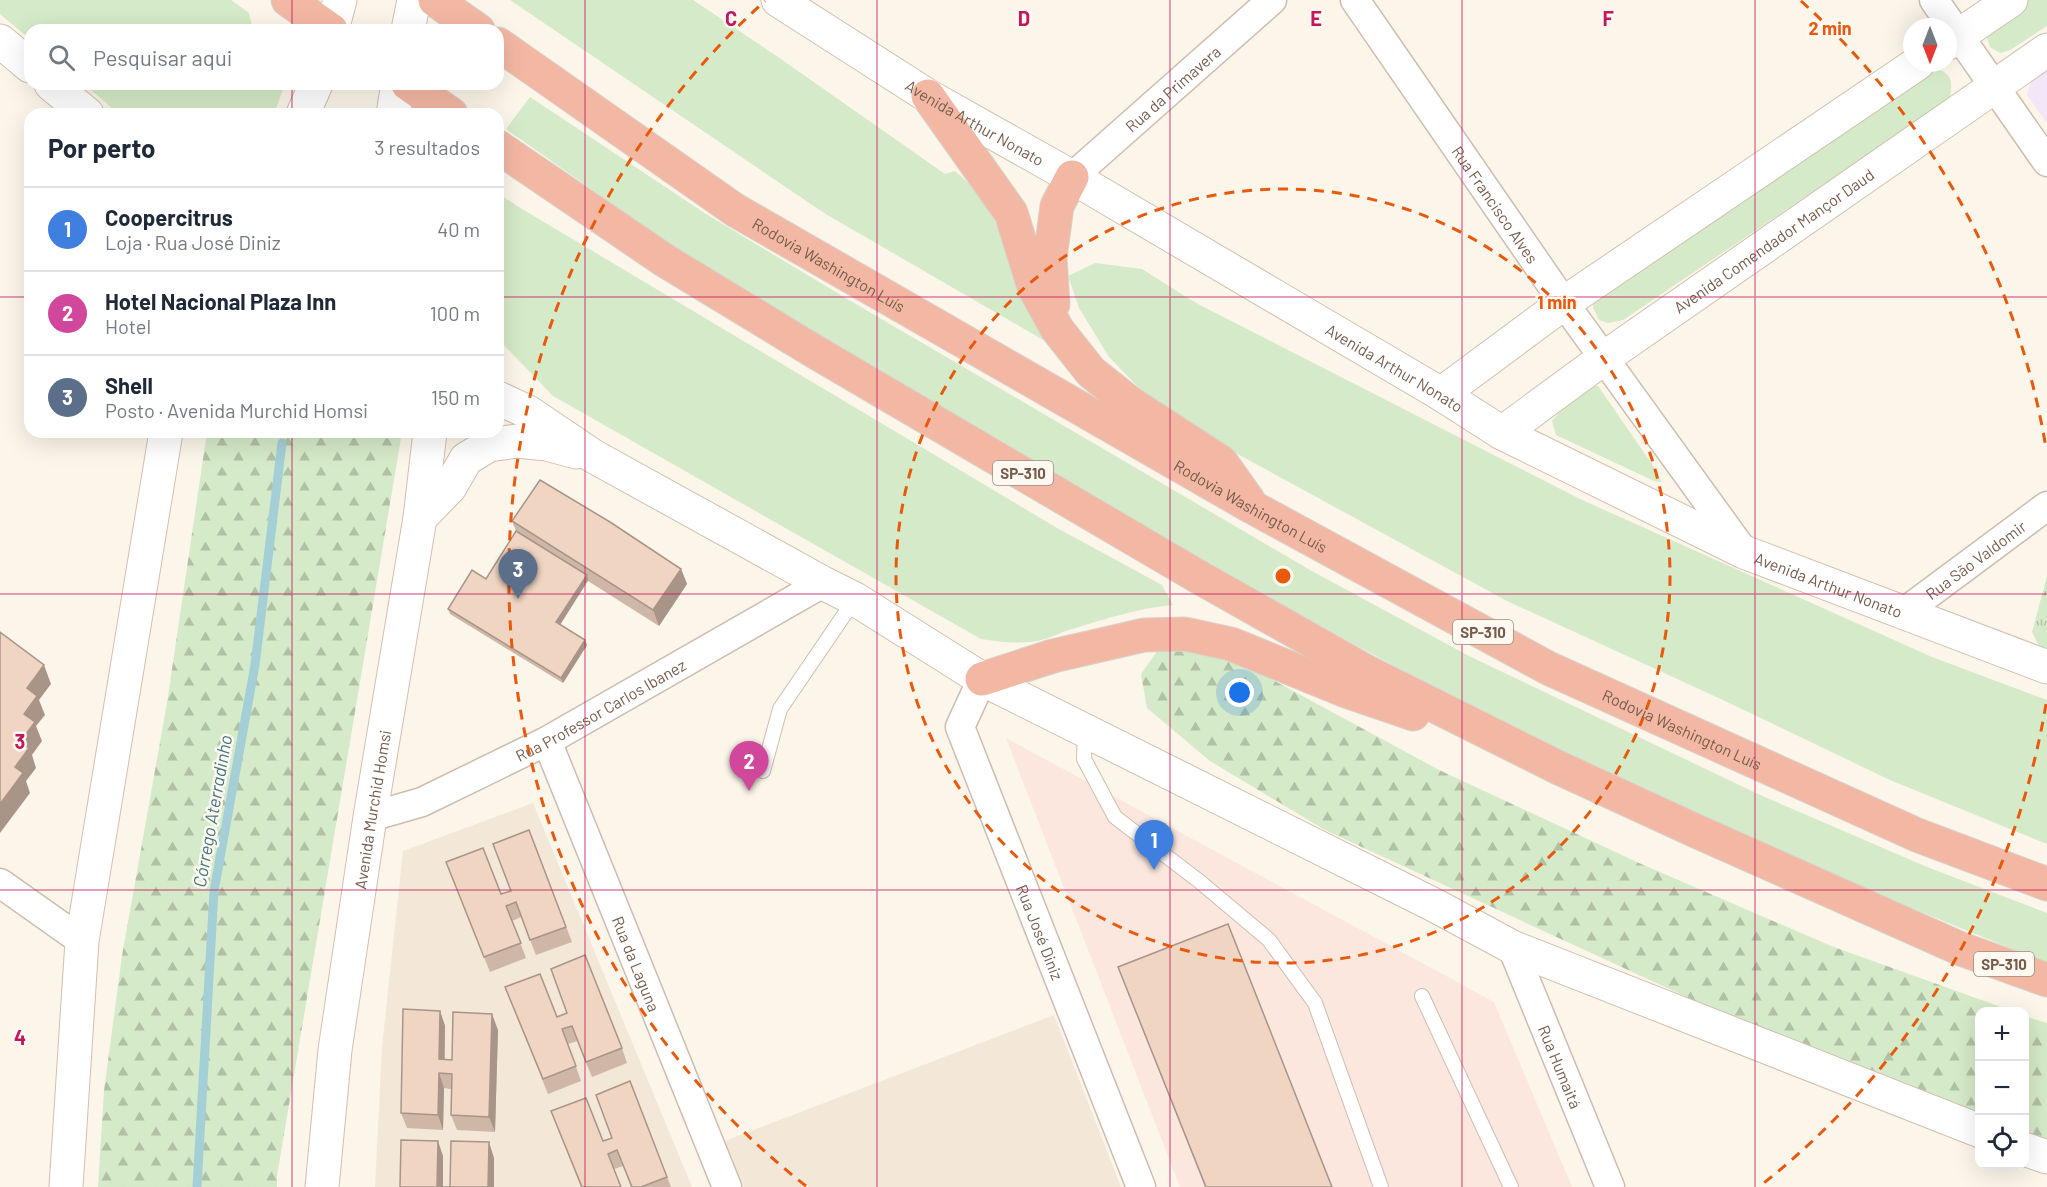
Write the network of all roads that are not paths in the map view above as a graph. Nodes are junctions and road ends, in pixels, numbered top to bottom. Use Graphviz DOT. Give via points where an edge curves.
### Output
graph roads {
  1 [pos="288,0"];
  2 [pos="340,0"];
  3 [pos="414,0"];
  4 [pos="435,0"];
  5 [pos="778,0"];
  6 [pos="1272,0"];
  7 [pos="1355,0"];
  8 [pos="1934,0"];
  9 [pos="2011,0"];
  10 [pos="1943,18"];
  11 [pos="323,24"];
  12 [pos="334,24"];
  13 [pos="409,24"];
  14 [pos="469,24"];
  15 [pos="1957,36"];
  16 [pos="0,41"];
  17 [pos="1957,44"];
  18 [pos="504,48"];
  19 [pos="2047,50"];
  20 [pos="24,61"];
  21 [pos="1905,72"];
  22 [pos="1994,87"];
  23 [pos="58,90"];
  24 [pos="313,90"];
  25 [pos="397,90"];
  26 [pos="417,90"];
  27 [pos="928,96"];
  28 [pos="80,108"];
  29 [pos="306,108"];
  30 [pos="394,108"];
  31 [pos="442,108"];
  32 [pos="504,152"];
  33 [pos="2047,162"];
  34 [pos="1071,177"];
  35 [pos="1564,303"];
  36 [pos="1057,329"];
  37 [pos="1604,358"];
  38 [pos="1441,394"];
  39 [pos="504,401"];
  40 [pos="1502,433"];
  41 [pos="165,438"];
  42 [pos="429,438"];
  43 [pos="592,456"];
  44 [pos="1252,507"];
  45 [pos="2047,507"];
  46 [pos="420,518"];
  47 [pos="1744,552"];
  48 [pos="823,583"];
  49 [pos="855,599"];
  50 [pos="1903,613"];
  51 [pos="2047,667"];
  52 [pos="982,679"];
  53 [pos="1085,730"];
  54 [pos="547,741"];
  55 [pos="1557,767"];
  56 [pos="763,771"];
  57 [pos="370,817"];
  58 [pos="0,883"];
  59 [pos="2047,884"];
  60 [pos="82,941"];
  61 [pos="1512,947"];
  62 [pos="2047,980"];
  63 [pos="1422,996"];
  64 [pos="1975,1129"];
  65 [pos="2029,1150"];
  66 [pos="2047,1157"];
  67 [pos="66,1187"];
  68 [pos="322,1187"];
  69 [pos="727,1187"];
  70 [pos="1141,1187"];
  71 [pos="1381,1187"];
  72 [pos="1511,1187"];
  73 [pos="1610,1187"];
  1 -- 11 [label="highway"];
  2 -- 12 [label="main road"];
  3 -- 13 [label="main road"];
  4 -- 14 [label="highway"];
  5 -- 27 [label="main road, Avenida Arthur Nonato"];
  6 -- 34 [label="street, Rua da Primavera"];
  7 -- 35 [label="street, Rua Francisco Alves"];
  8 -- 10 [label="street"];
  9 -- 15 [label="main road"];
  16 -- 20 [label="main road"];
  17 -- 22 [label="street"];
  18 -- 44 [label="highway, Rodovia Washington Luís / SP-310" via="735,210"];
  19 -- 22 [label="main road, Avenida Comendador Mançor Daud"];
  21 -- 35 [label="main road"];
  22 -- 33 [label="street"];
  22 -- 37 [label="main road, Avenida Comendador Mançor Daud"];
  23 -- 28 [label="main road"];
  24 -- 29 [label="main road"];
  25 -- 30 [label="main road"];
  26 -- 31 [label="highway"];
  27 -- 34 [label="main road, Avenida Arthur Nonato"];
  27 -- 36 [label="highway" via="1011,213 1034,287"];
  32 -- 55 [label="highway, SP-310" via="664,260 1187,570 1369,673"];
  34 -- 36 [label="highway" via="1057,206 1050,258"];
  34 -- 38 [label="main road, Avenida Arthur Nonato"];
  35 -- 37 [label="street, Rua Francisco Alves"];
  35 -- 38 [label="main road"];
  36 -- 44 [label="highway" via="1091,372 1130,403 1221,462"];
  37 -- 40 [label="main road, Avenida Comendador Mançor Daud"];
  37 -- 47 [label="street, Rua Francisco Alves"];
  38 -- 40 [label="main road, Avenida Arthur Nonato"];
  39 -- 43 [label="main road" via="528,412"];
  40 -- 47 [label="main road, Avenida Arthur Nonato"];
  41 -- 60 [label="main road"];
  42 -- 46 [label="main road, Avenida Murchid Homsi"];
  43 -- 46 [label="main road" via="547,444 489,444 466,459 450,487"];
  43 -- 48 [label="main road"];
  44 -- 59 [label="highway, Rodovia Washington Luís / SP-310" via="1548,668 1917,835"];
  45 -- 50 [label="street, Rua São Valdomir"];
  46 -- 57 [label="main road, Avenida Murchid Homsi"];
  47 -- 50 [label="main road, Avenida Arthur Nonato"];
  48 -- 49 [label="main road"];
  48 -- 54 [label="street, Rua Professor Carlos Ibanez"];
  49 -- 52 [label="main road"];
  49 -- 56 [label="lane" via="780,709"];
  50 -- 51 [label="main road, Avenida Arthur Nonato"];
  52 -- 53 [label="main road"];
  52 -- 55 [label="highway" via="1053,656 1144,635 1185,634 1231,644 1346,691"];
  52 -- 70 [label="street, Rua José Diniz" via="960,727"];
  53 -- 61 [label="main road"];
  53 -- 71 [label="lane" via="1084,759 1115,817 1269,940 1315,1003"];
  54 -- 57 [label="street, Rua Professor Carlos Ibanez" via="422,802"];
  54 -- 69 [label="street, Rua da Laguna"];
  55 -- 62 [label="highway, SP-310" via="1960,949"];
  57 -- 68 [label="main road, Avenida Murchid Homsi" via="335,1050"];
  58 -- 60 [label="street"];
  60 -- 67 [label="main road"];
  61 -- 64 [label="main road"];
  61 -- 73 [label="street, Rua Humaitá"];
  63 -- 72 [label="lane"];
  65 -- 66 [label="main road"];
}
